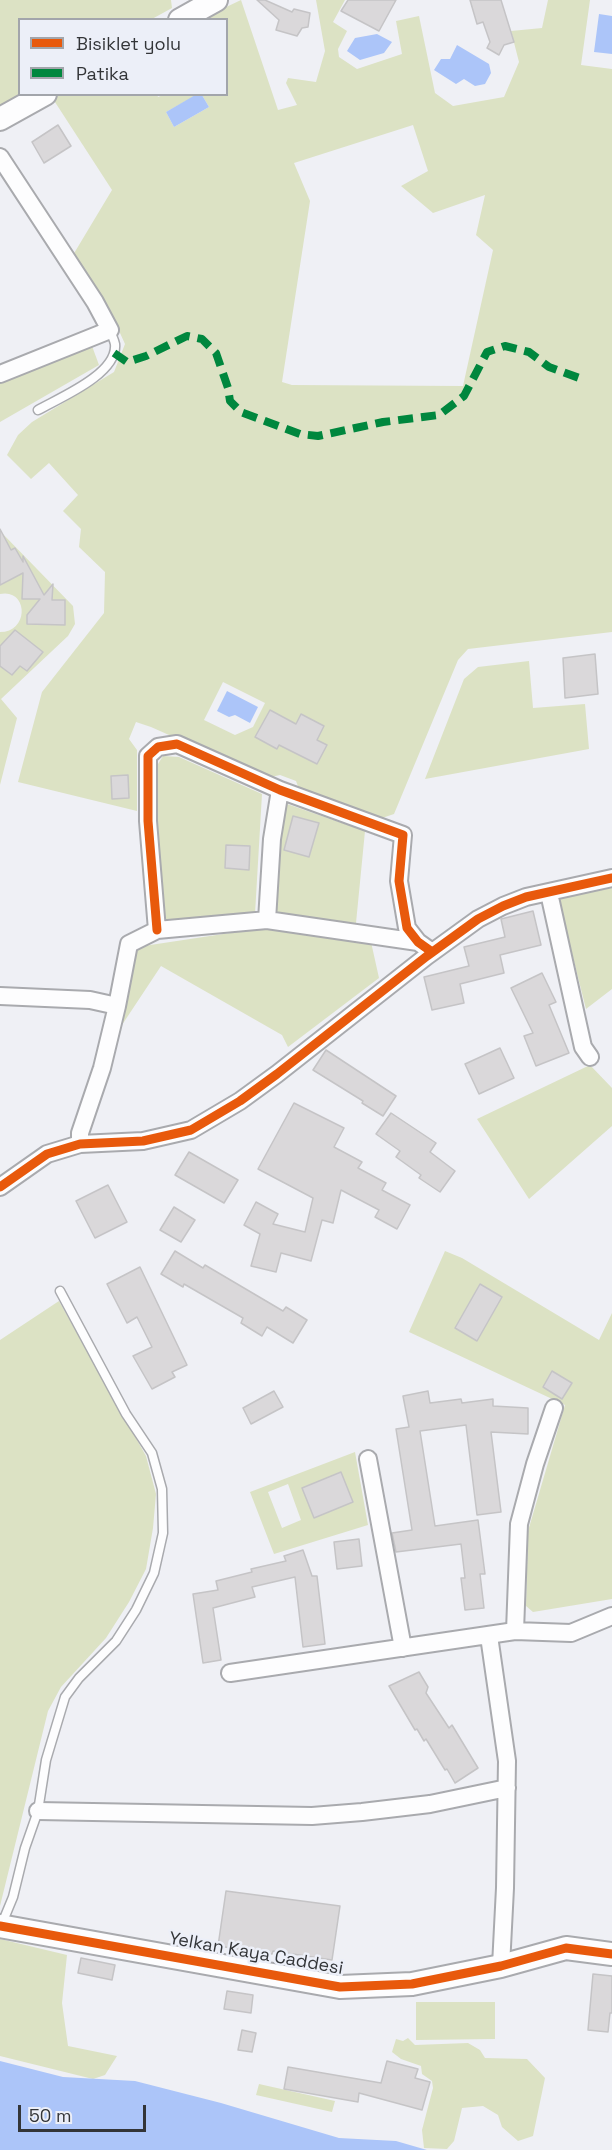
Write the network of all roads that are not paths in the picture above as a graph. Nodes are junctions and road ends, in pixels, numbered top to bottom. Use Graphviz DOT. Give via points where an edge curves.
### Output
graph roads {
  1 [pos="216,0"];
  2 [pos="184,18"];
  3 [pos="41,96"];
  4 [pos="0,118"];
  5 [pos="0,157"];
  6 [pos="110,330"];
  7 [pos="0,374"];
  8 [pos="38,410"];
  9 [pos="280,790"];
  10 [pos="612,878"];
  11 [pos="549,892"];
  12 [pos="267,920"];
  13 [pos="157,930"];
  14 [pos="418,942"];
  15 [pos="432,952"];
  16 [pos="0,996"];
  17 [pos="117,1006"];
  18 [pos="590,1057"];
  19 [pos="80,1144"];
  20 [pos="0,1187"];
  21 [pos="60,1291"];
  22 [pos="554,1408"];
  23 [pos="368,1459"];
  24 [pos="612,1616"];
  25 [pos="515,1631"];
  26 [pos="489,1636"];
  27 [pos="403,1648"];
  28 [pos="230,1673"];
  29 [pos="507,1788"];
  30 [pos="38,1811"];
  31 [pos="1,1926"];
  32 [pos="612,1954"];
  33 [pos="501,1966"];
  1 -- 2 [label="street"];
  3 -- 4 [label="street"];
  5 -- 6 [label="street"];
  6 -- 7 [label="street"];
  6 -- 8 [label="lane" via="114,353 106,368"];
  9 -- 12 [label="street" via="272,839"];
  9 -- 13 [label="street" via="177,744 158,747 148,756 148,821"];
  9 -- 14 [label="street" via="404,835 399,881 407,928"];
  10 -- 11 [label="street"];
  11 -- 15 [label="street" via="526,897 478,919"];
  11 -- 18 [label="street" via="584,1047"];
  12 -- 13 [label="street"];
  12 -- 14 [label="street"];
  13 -- 17 [label="street" via="129,944"];
  14 -- 15 [label="street"];
  15 -- 19 [label="street" via="277,1074 191,1130 143,1141"];
  16 -- 17 [label="street" via="90,1000"];
  17 -- 19 [label="street"];
  19 -- 20 [label="street" via="47,1154"];
  21 -- 30 [label="lane" via="126,1414 152,1453 162,1489 163,1533 154,1573 136,1610 116,1641 66,1697 46,1760"];
  22 -- 25 [label="street" via="519,1524"];
  23 -- 27 [label="street"];
  24 -- 25 [label="street" via="571,1633"];
  25 -- 26 [label="street"];
  26 -- 27 [label="street"];
  26 -- 29 [label="street" via="507,1761"];
  27 -- 28 [label="street"];
  29 -- 30 [label="street" via="430,1804 312,1816"];
  29 -- 33 [label="street"];
  30 -- 31 [label="lane"];
  31 -- 33 [label="street, Yelkan Kaya Caddesi" via="340,1987 412,1984"];
  32 -- 33 [label="street, Yelkan Kaya Caddesi" via="566,1948"];
}
